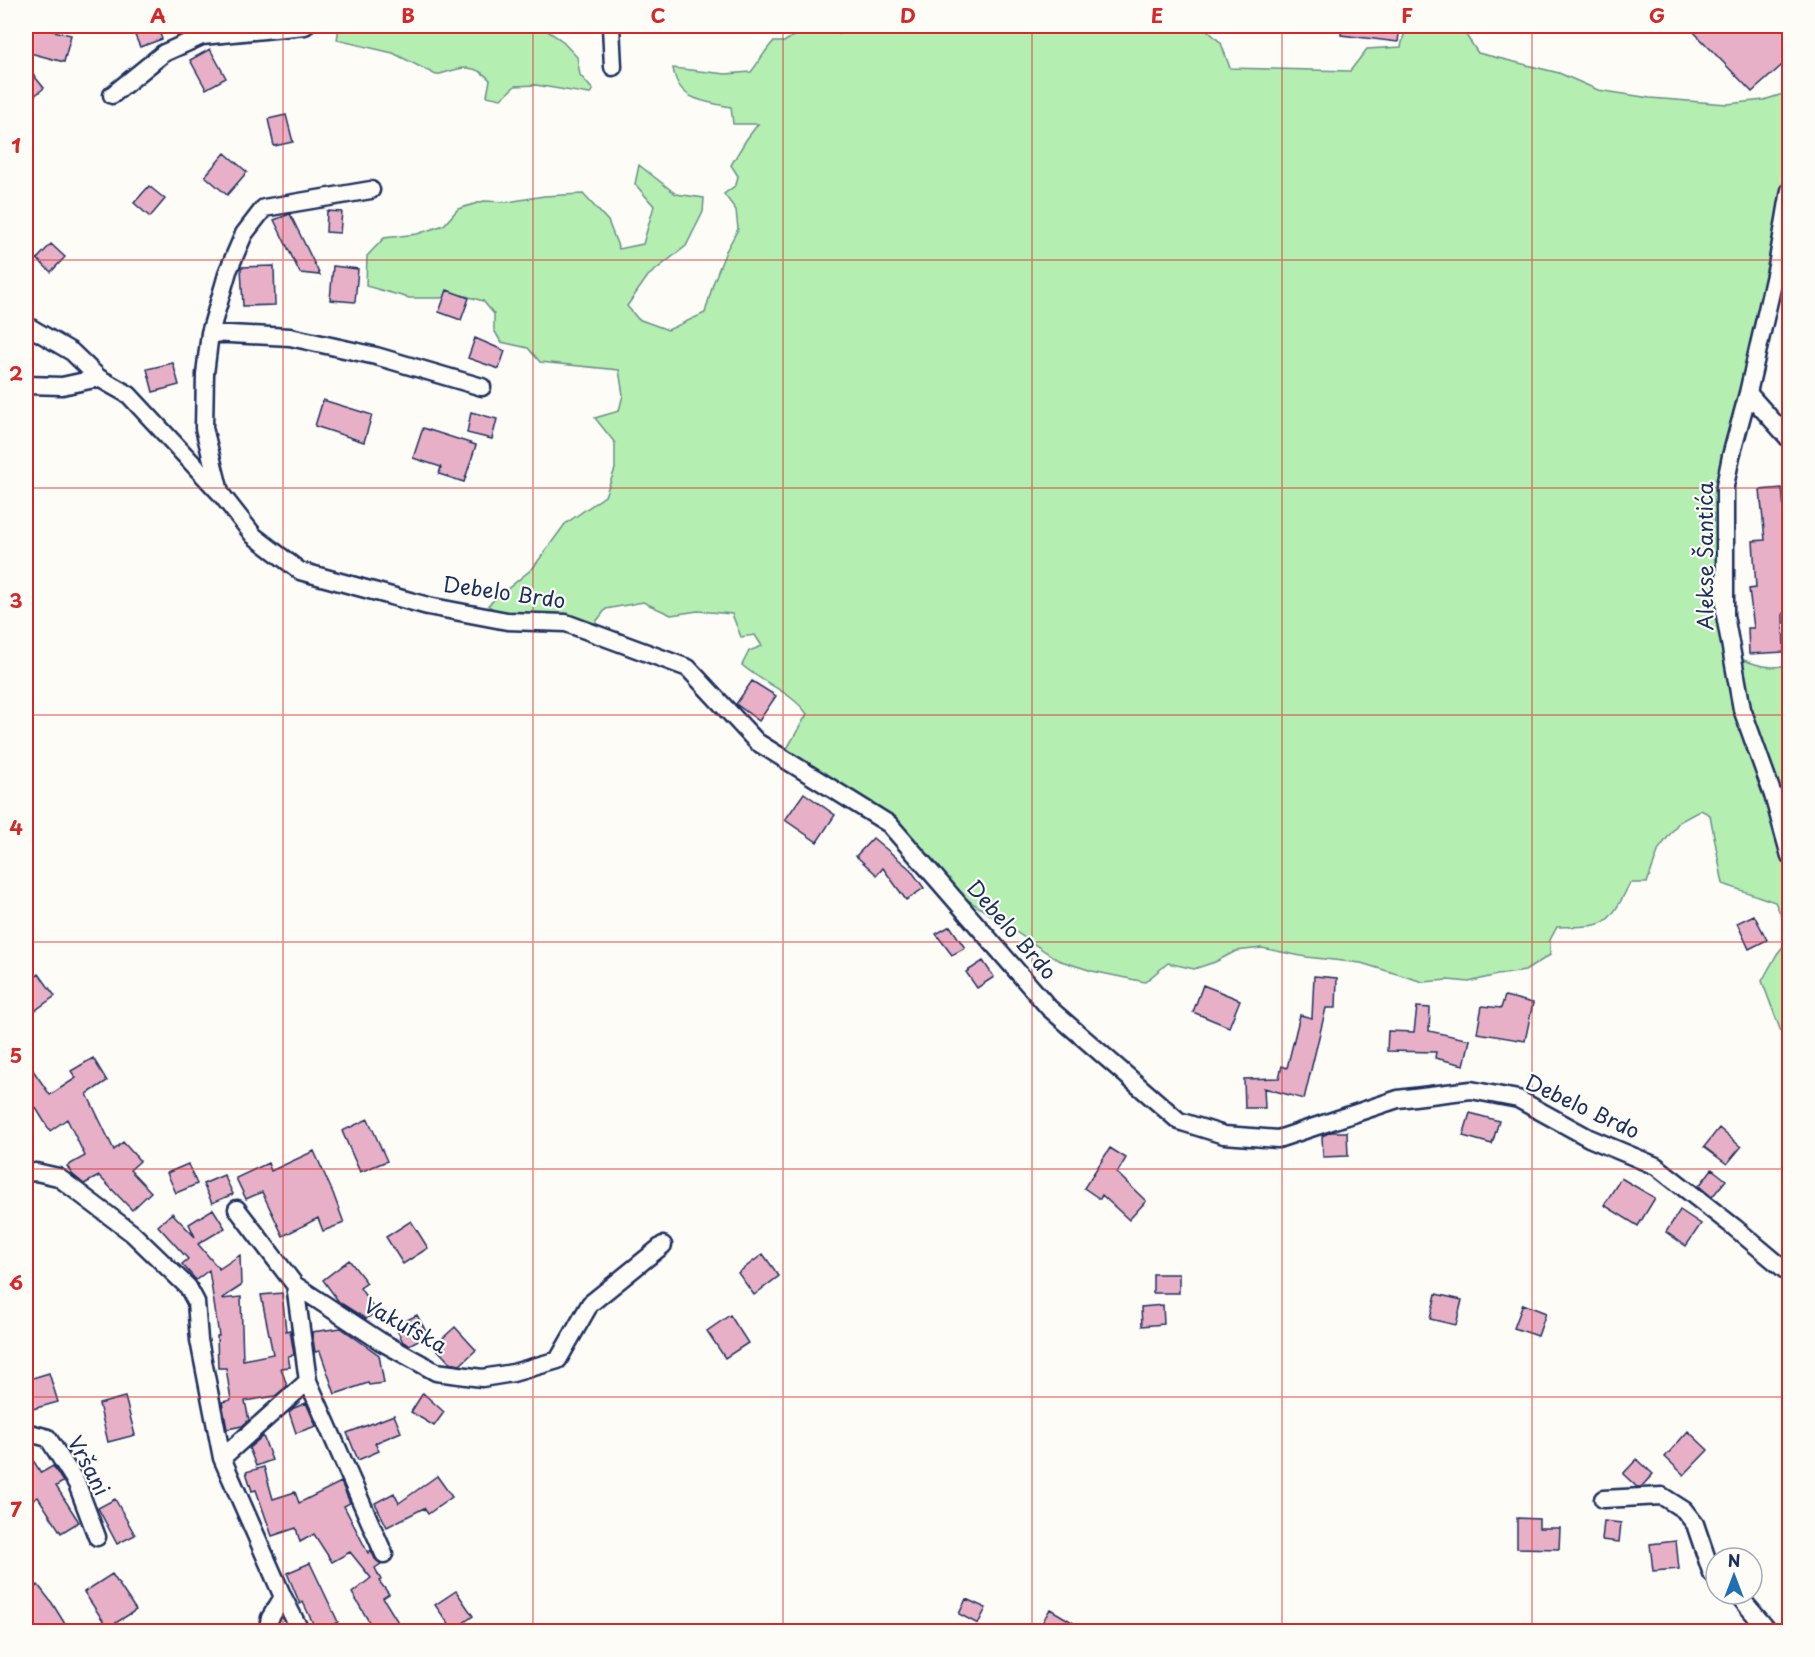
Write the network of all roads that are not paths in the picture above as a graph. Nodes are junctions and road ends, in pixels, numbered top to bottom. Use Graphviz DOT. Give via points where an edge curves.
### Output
graph roads {
  1 [pos="305,26"];
  2 [pos="611,26"];
  3 [pos="613,67"];
  4 [pos="112,95"];
  5 [pos="371,190"];
  6 [pos="1790,190"];
  7 [pos="26,325"];
  8 [pos="210,333"];
  9 [pos="99,378"];
  10 [pos="26,385"];
  11 [pos="482,387"];
  12 [pos="1748,393"];
  13 [pos="1790,440"];
  14 [pos="221,494"];
  15 [pos="1790,856"];
  16 [pos="26,1173"];
  17 [pos="237,1209"];
  18 [pos="663,1245"];
  19 [pos="1790,1274"];
  20 [pos="295,1285"];
  21 [pos="308,1380"];
  22 [pos="26,1432"];
  23 [pos="222,1458"];
  24 [pos="1603,1498"];
  25 [pos="97,1537"];
  26 [pos="1704,1550"];
  27 [pos="384,1554"];
  28 [pos="283,1597"];
  29 [pos="1747,1606"];
  30 [pos="1767,1631"];
  31 [pos="267,1632"];
  32 [pos="301,1632"];
  1 -- 4 [label="street" via="202,36 164,54"];
  2 -- 3 [label="street"];
  5 -- 8 [label="street, Debelo Brdo" via="264,208 236,252"];
  6 -- 12 [label="street, Alekse Šantića"];
  7 -- 9 [label="street, Debelo Brdo" via="72,352"];
  8 -- 11 [label="street" via="290,337 376,356"];
  8 -- 14 [label="street, Debelo Brdo" via="204,428"];
  9 -- 10 [label="street" via="62,386"];
  9 -- 14 [label="street, Debelo Brdo" via="129,395"];
  12 -- 13 [label="street"];
  12 -- 15 [label="street, Alekse Šantića" via="1725,486 1725,615 1742,709"];
  14 -- 19 [label="street, Debelo Brdo" via="254,536 300,571 428,606 507,621 566,622 687,668 757,742 889,824 1049,1008 1179,1121 1224,1136 1278,1139 1398,1099 1471,1090 1518,1099 1589,1138 1656,1166"];
  16 -- 23 [label="street" via="58,1177 132,1233 188,1287 196,1302 199,1340"];
  17 -- 20 [label="street, Vakufska"];
  18 -- 20 [label="street, Vakufska" via="590,1304 558,1360 482,1378 436,1372 380,1341"];
  20 -- 21 [label="street, Vakufska"];
  21 -- 23 [label="street"];
  21 -- 27 [label="street, Vakufska"];
  22 -- 25 [label="street, Vršani" via="48,1438 77,1484"];
  23 -- 28 [label="street"];
  24 -- 26 [label="street" via="1662,1496 1684,1510 1695,1524"];
  28 -- 31 [label="street" via="270,1618"];
  28 -- 32 [label="street"];
  29 -- 30 [label="street"];
}
